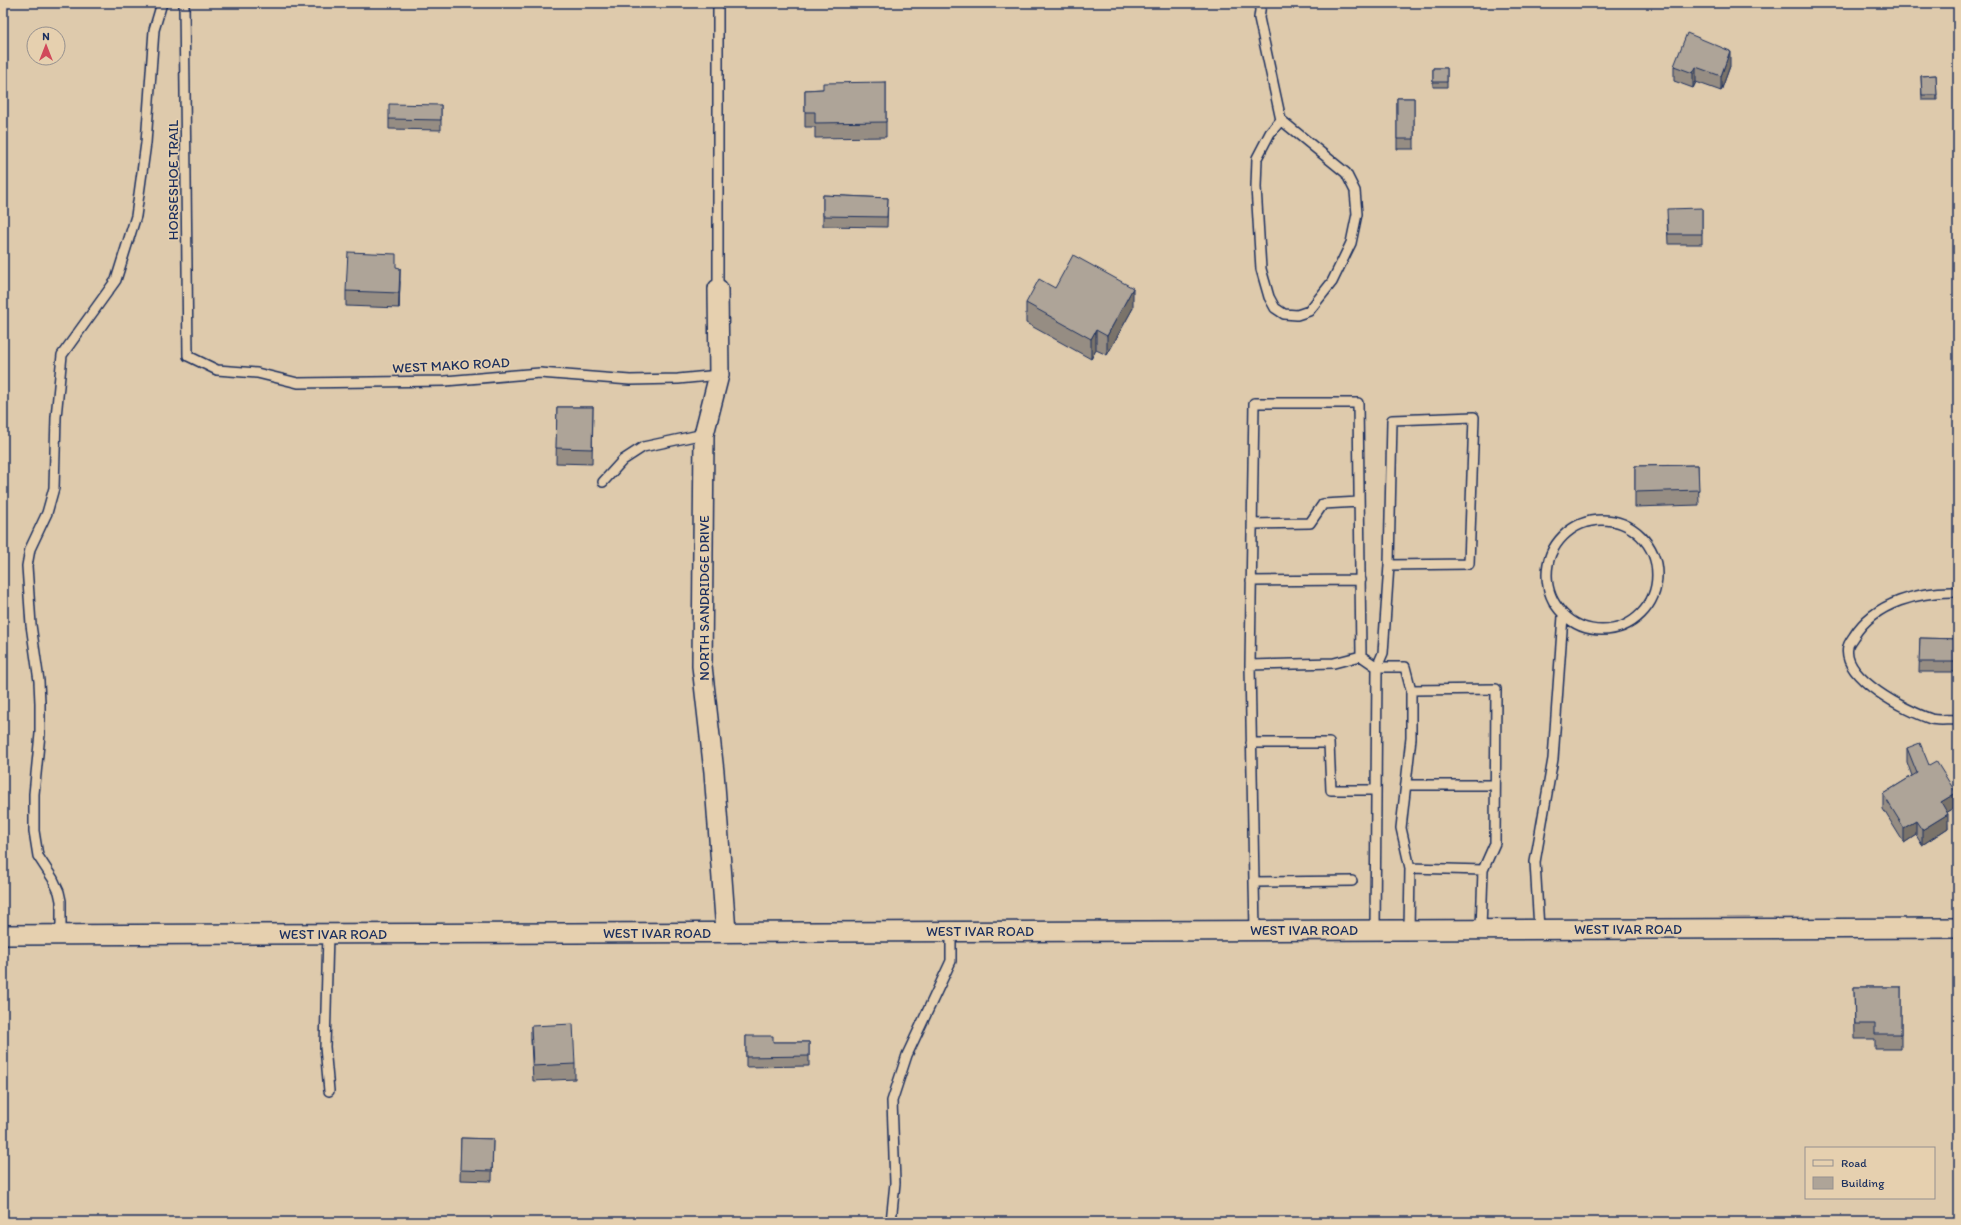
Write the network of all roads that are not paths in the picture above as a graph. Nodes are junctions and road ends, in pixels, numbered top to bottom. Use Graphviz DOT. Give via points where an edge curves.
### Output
graph roads {
  1 [pos="162,3"];
  2 [pos="184,3"];
  3 [pos="718,3"];
  4 [pos="1261,3"];
  5 [pos="1281,120"];
  6 [pos="718,289"];
  7 [pos="188,356"];
  8 [pos="718,375"];
  9 [pos="704,434"];
  10 [pos="603,482"];
  11 [pos="1360,502"];
  12 [pos="1252,524"];
  13 [pos="1389,565"];
  14 [pos="1361,580"];
  15 [pos="1251,581"];
  16 [pos="1958,592"];
  17 [pos="1563,616"];
  18 [pos="1361,656"];
  19 [pos="1250,664"];
  20 [pos="1377,667"];
  21 [pos="1411,690"];
  22 [pos="1958,720"];
  23 [pos="1251,743"];
  24 [pos="1406,785"];
  25 [pos="1496,785"];
  26 [pos="1376,790"];
  27 [pos="1410,868"];
  28 [pos="1483,870"];
  29 [pos="1352,881"];
  30 [pos="1254,882"];
  31 [pos="1958,928"];
  32 [pos="1539,929"];
  33 [pos="1255,930"];
  34 [pos="1375,930"];
  35 [pos="1409,930"];
  36 [pos="1481,930"];
  37 [pos="726,932"];
  38 [pos="951,932"];
  39 [pos="328,934"];
  40 [pos="3,935"];
  41 [pos="62,935"];
  42 [pos="329,1091"];
  43 [pos="891,1222"];
  1 -- 41 [label="lane" via="154,30 146,143 136,216 116,280 62,355 56,417 54,488 47,513 30,549 27,566 40,696 34,831 38,856 59,892"];
  2 -- 7 [label="lane, HORSESHOE TRAIL"];
  3 -- 6 [label="lane"];
  4 -- 5 [label="lane" via="1259,18"];
  5 -- 5 [label="lane" via="1270,132 1257,158 1256,187 1261,269 1275,308 1284,314 1297,315 1309,311 1332,282 1351,243 1357,214 1355,191 1346,173"];
  6 -- 8 [label="street, NORTH SANDRIDGE DRIVE"];
  7 -- 8 [label="lane, WEST MAKO ROAD" via="217,370 257,373 298,383 445,381 540,373 630,380"];
  8 -- 9 [label="street, NORTH SANDRIDGE DRIVE"];
  9 -- 10 [label="lane" via="643,447 624,460"];
  9 -- 37 [label="street, NORTH SANDRIDGE DRIVE" via="702,666 714,772"];
  11 -- 12 [label="lane" via="1323,504 1310,523"];
  11 -- 12 [label="lane" via="1358,403 1254,403"];
  11 -- 14 [label="lane"];
  12 -- 15 [label="lane"];
  13 -- 13 [label="lane" via="1469,564 1474,417 1392,420"];
  13 -- 20 [label="lane" via="1383,653"];
  14 -- 15 [label="lane"];
  14 -- 18 [label="lane"];
  15 -- 19 [label="lane"];
  16 -- 22 [label="lane" via="1915,596 1889,604 1862,624 1848,647 1850,664 1862,680 1888,698 1932,719"];
  17 -- 17 [label="lane" via="1549,591 1547,574 1550,556 1558,541 1571,529 1593,521 1622,523 1637,532 1650,546 1657,563 1657,582 1652,600 1640,615 1624,626 1606,630 1587,628"];
  17 -- 32 [label="lane" via="1553,759 1535,862"];
  18 -- 19 [label="lane" via="1334,663"];
  18 -- 20 [label="lane"];
  19 -- 23 [label="lane"];
  20 -- 21 [label="lane" via="1405,667"];
  20 -- 26 [label="lane"];
  21 -- 24 [label="lane" via="1411,738"];
  21 -- 25 [label="lane" via="1496,689"];
  23 -- 26 [label="lane" via="1329,743 1331,790"];
  23 -- 30 [label="lane"];
  24 -- 25 [label="lane"];
  24 -- 27 [label="lane" via="1401,828"];
  25 -- 28 [label="lane" via="1495,843"];
  26 -- 34 [label="lane"];
  27 -- 28 [label="lane"];
  27 -- 35 [label="lane"];
  28 -- 36 [label="lane"];
  29 -- 30 [label="lane"];
  30 -- 33 [label="lane"];
  31 -- 32 [label="street, WEST IVAR ROAD"];
  32 -- 36 [label="street, WEST IVAR ROAD"];
  33 -- 34 [label="street, WEST IVAR ROAD"];
  33 -- 38 [label="street, WEST IVAR ROAD"];
  34 -- 35 [label="street, WEST IVAR ROAD"];
  35 -- 36 [label="street, WEST IVAR ROAD"];
  37 -- 38 [label="street, WEST IVAR ROAD"];
  37 -- 39 [label="street, WEST IVAR ROAD"];
  38 -- 43 [label="lane" via="951,961 907,1055 892,1101 895,1183"];
  39 -- 41 [label="street, WEST IVAR ROAD"];
  39 -- 42 [label="lane" via="325,1047"];
  40 -- 41 [label="street, WEST IVAR ROAD"];
}
